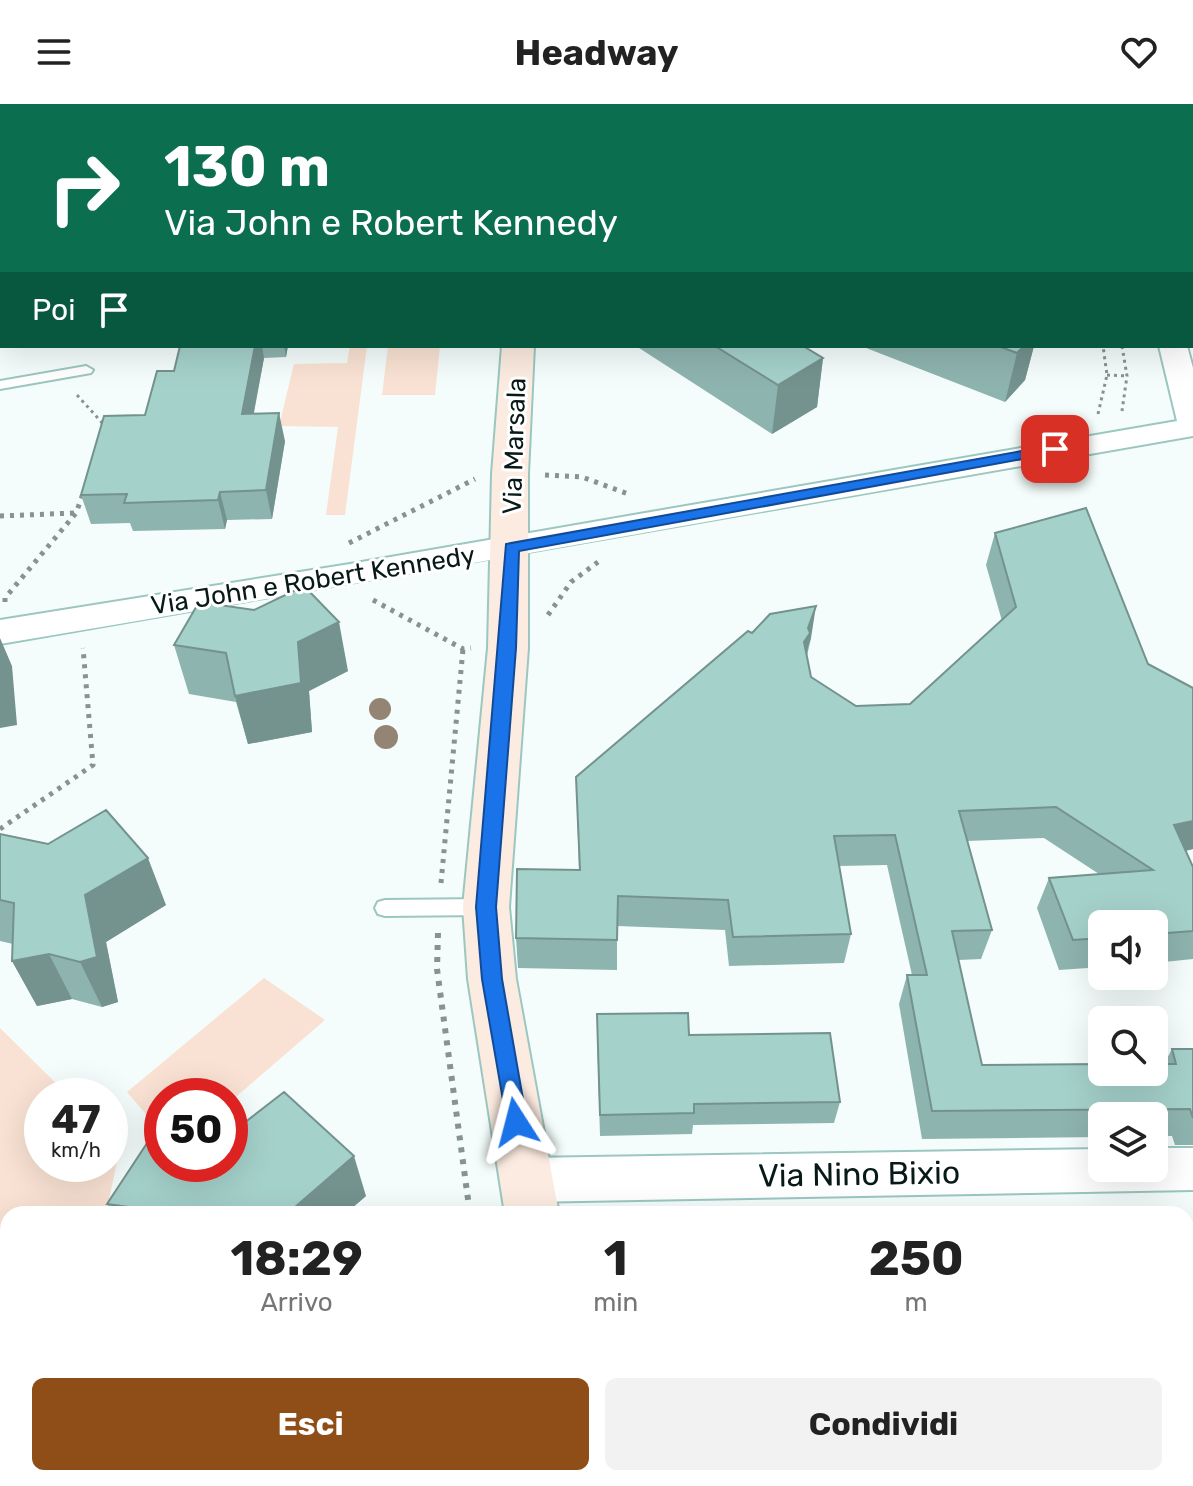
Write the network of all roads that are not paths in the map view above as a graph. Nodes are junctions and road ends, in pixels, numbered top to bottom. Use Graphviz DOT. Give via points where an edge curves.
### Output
graph roads {
  1 [pos="518,348"];
  2 [pos="1174,348"];
  3 [pos="86,370"];
  4 [pos="0,385"];
  5 [pos="1193,426"];
  6 [pos="511,547"];
  7 [pos="3,632"];
  8 [pos="486,907"];
  9 [pos="385,908"];
  10 [pos="1193,1169"];
  11 [pos="529,1197"];
  1 -- 6 [label="main road, Via Marsala" via="496,475"];
  2 -- 5 [label="street"];
  3 -- 4 [label="lane"];
  5 -- 6 [label="street, Via John e Robert Kennedy"];
  6 -- 7 [label="street, Via John e Robert Kennedy"];
  6 -- 8 [label="main road, Via Marsala" via="508,648"];
  8 -- 9 [label="lane"];
  8 -- 11 [label="main road, Via Marsala" via="492,979"];
  10 -- 11 [label="street, Via Nino Bixio"];
}
